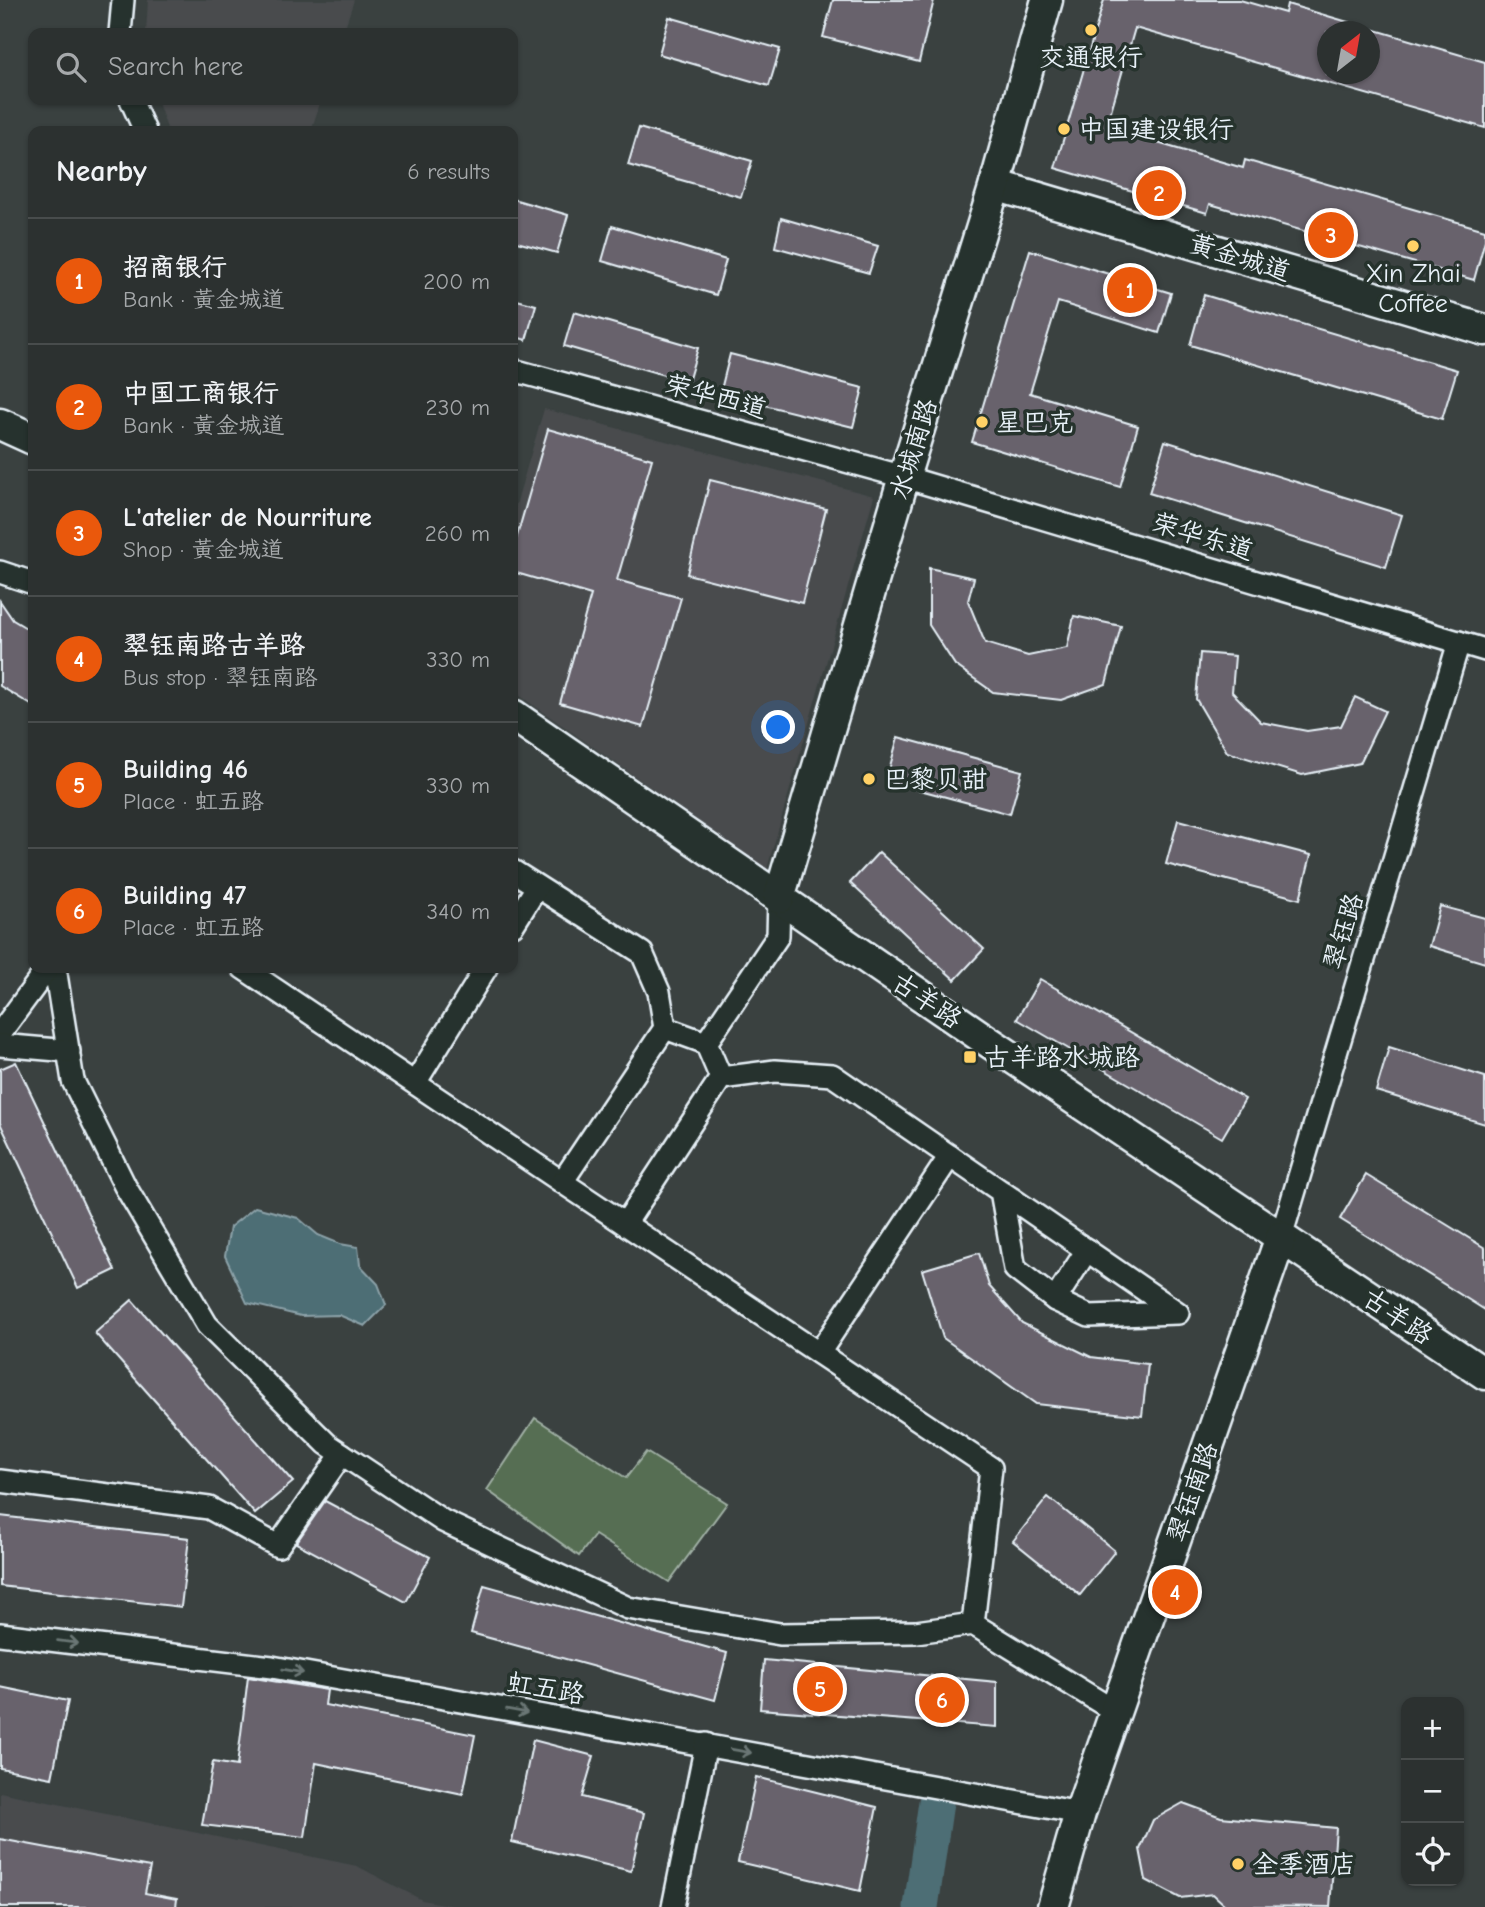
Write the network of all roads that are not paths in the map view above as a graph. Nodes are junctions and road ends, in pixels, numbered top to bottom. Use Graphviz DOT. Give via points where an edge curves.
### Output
graph roads {
  1 [pos="123,0"];
  2 [pos="1047,0"];
  3 [pos="120,28"];
  4 [pos="133,105"];
  5 [pos="143,126"];
  6 [pos="995,184"];
  7 [pos="1485,330"];
  8 [pos="518,371"];
  9 [pos="0,424"];
  10 [pos="28,437"];
  11 [pos="904,477"];
  12 [pos="0,572"];
  13 [pos="28,581"];
  14 [pos="1459,642"];
  15 [pos="1485,650"];
  16 [pos="518,718"];
  17 [pos="518,874"];
  18 [pos="537,887"];
  19 [pos="779,898"];
  20 [pos="518,917"];
  21 [pos="44,973"];
  22 [pos="56,973"];
  23 [pos="250,973"];
  24 [pos="483,973"];
  25 [pos="666,1028"];
  26 [pos="0,1033"];
  27 [pos="706,1042"];
  28 [pos="0,1045"];
  29 [pos="69,1051"];
  30 [pos="721,1078"];
  31 [pos="415,1083"];
  32 [pos="950,1156"];
  33 [pos="562,1182"];
  34 [pos="1000,1191"];
  35 [pos="625,1224"];
  36 [pos="1281,1237"];
  37 [pos="1087,1250"];
  38 [pos="1055,1300"];
  39 [pos="819,1353"];
  40 [pos="1485,1374"];
  41 [pos="342,1454"];
  42 [pos="0,1481"];
  43 [pos="973,1624"];
  44 [pos="0,1634"];
  45 [pos="1116,1712"];
  46 [pos="706,1744"];
  47 [pos="1080,1813"];
  48 [pos="673,1907"];
  49 [pos="1053,1907"];
  1 -- 3 [label="street"];
  2 -- 6 [label="street, 水城南路"];
  4 -- 5 [label="street"];
  6 -- 7 [label="street, 黄金城道"];
  6 -- 11 [label="street, 水城南路"];
  8 -- 11 [label="street, 荣华西道"];
  9 -- 10 [label="street"];
  11 -- 14 [label="street, 荣华东道"];
  11 -- 19 [label="street, 水城南路"];
  12 -- 13 [label="street"];
  14 -- 15 [label="street, 荣华东道"];
  14 -- 36 [label="street, 翠钰路"];
  16 -- 19 [label="street, 古羊路"];
  17 -- 18 [label="street"];
  18 -- 20 [label="street"];
  18 -- 25 [label="street" via="642,953 659,992"];
  19 -- 27 [label="street" via="778,936"];
  19 -- 36 [label="street, 古羊路"];
  21 -- 26 [label="street"];
  22 -- 29 [label="street"];
  23 -- 31 [label="street"];
  24 -- 31 [label="street"];
  25 -- 27 [label="street"];
  25 -- 33 [label="street"];
  27 -- 30 [label="street"];
  28 -- 29 [label="street"];
  29 -- 41 [label="street" via="74,1081 125,1186 207,1325"];
  30 -- 32 [label="street" via="775,1071 832,1075"];
  30 -- 35 [label="street"];
  31 -- 33 [label="street"];
  32 -- 34 [label="street"];
  32 -- 39 [label="street"];
  33 -- 35 [label="street"];
  34 -- 37 [label="street"];
  34 -- 38 [label="street" via="1015,1269"];
  35 -- 39 [label="street"];
  36 -- 40 [label="street, 古羊路"];
  36 -- 45 [label="street, 翠钰南路"];
  37 -- 38 [label="street"];
  37 -- 38 [label="street" via="1178,1312 1089,1316"];
  39 -- 43 [label="street" via="991,1468"];
  41 -- 42 [label="street" via="278,1546 209,1508"];
  41 -- 43 [label="street" via="443,1521 628,1608 780,1634 916,1632"];
  43 -- 45 [label="street"];
  44 -- 46 [label="street, 虹五路, one-way" via="272,1667"];
  45 -- 47 [label="street, 翠钰南路"];
  46 -- 47 [label="street, 虹五路, one-way"];
  46 -- 48 [label="street"];
  47 -- 49 [label="street, 翠钰南路"];
}
